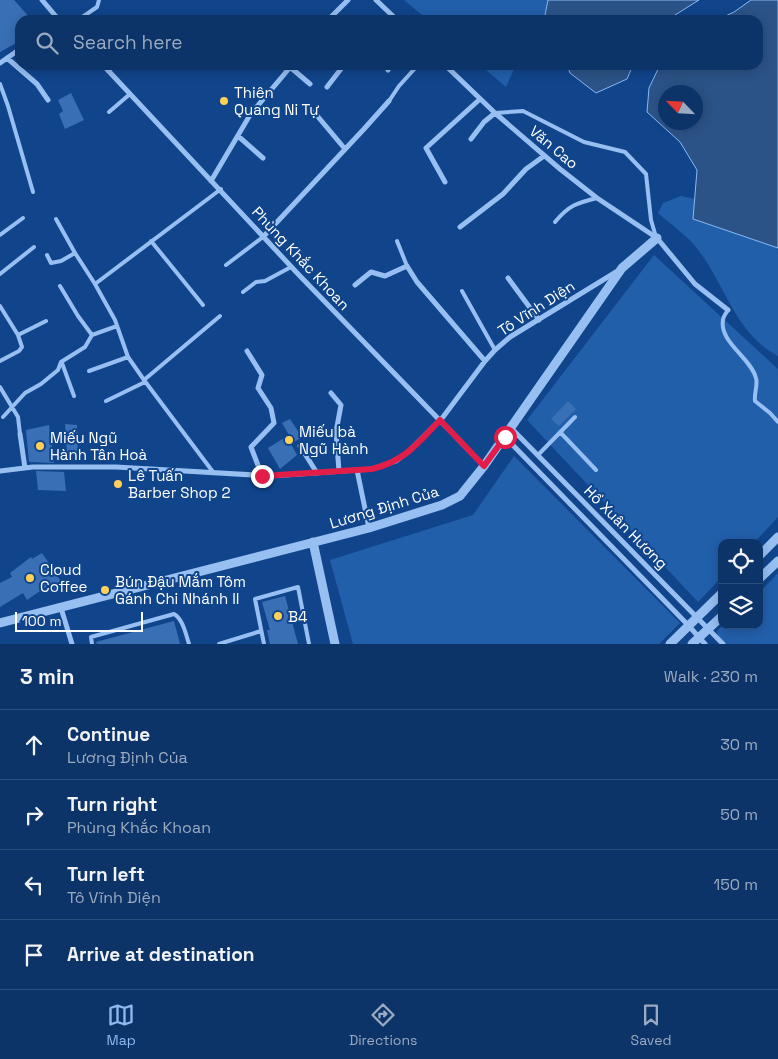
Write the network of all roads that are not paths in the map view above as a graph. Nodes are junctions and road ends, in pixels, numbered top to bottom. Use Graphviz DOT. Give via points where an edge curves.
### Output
graph roads {
  1 [pos="42,0"];
  2 [pos="98,0"];
  3 [pos="348,0"];
  4 [pos="376,0"];
  5 [pos="55,15"];
  6 [pos="85,15"];
  7 [pos="333,15"];
  8 [pos="391,15"];
  9 [pos="15,52"];
  10 [pos="7,58"];
  11 [pos="0,63"];
  12 [pos="15,65"];
  13 [pos="21,70"];
  14 [pos="288,70"];
  15 [pos="295,70"];
  16 [pos="340,70"];
  17 [pos="413,70"];
  18 [pos="450,70"];
  19 [pos="108,71"];
  20 [pos="0,84"];
  21 [pos="310,84"];
  22 [pos="327,87"];
  23 [pos="130,94"];
  24 [pos="480,98"];
  25 [pos="48,100"];
  26 [pos="389,101"];
  27 [pos="109,112"];
  28 [pos="314,112"];
  29 [pos="496,113"];
  30 [pos="238,136"];
  31 [pos="471,139"];
  32 [pos="345,149"];
  33 [pos="544,156"];
  34 [pos="263,158"];
  35 [pos="211,181"];
  36 [pos="444,182"];
  37 [pos="221,189"];
  38 [pos="34,192"];
  39 [pos="598,198"];
  40 [pos="23,218"];
  41 [pos="56,219"];
  42 [pos="555,222"];
  43 [pos="460,227"];
  44 [pos="0,235"];
  45 [pos="263,237"];
  46 [pos="656,238"];
  47 [pos="151,241"];
  48 [pos="397,241"];
  49 [pos="34,247"];
  50 [pos="75,253"];
  51 [pos="47,255"];
  52 [pos="226,265"];
  53 [pos="407,266"];
  54 [pos="291,267"];
  55 [pos="622,268"];
  56 [pos="0,274"];
  57 [pos="508,278"];
  58 [pos="95,284"];
  59 [pos="355,285"];
  60 [pos="60,286"];
  61 [pos="462,291"];
  62 [pos="243,292"];
  63 [pos="203,305"];
  64 [pos="0,306"];
  65 [pos="728,310"];
  66 [pos="220,316"];
  67 [pos="539,320"];
  68 [pos="46,321"];
  69 [pos="117,326"];
  70 [pos="18,335"];
  71 [pos="92,335"];
  72 [pos="495,350"];
  73 [pos="246,351"];
  74 [pos="128,357"];
  75 [pos="0,361"];
  76 [pos="485,361"];
  77 [pos="61,362"];
  78 [pos="89,371"];
  79 [pos="145,381"];
  80 [pos="0,387"];
  81 [pos="331,393"];
  82 [pos="74,396"];
  83 [pos="106,401"];
  84 [pos="12,407"];
  85 [pos="3,417"];
  86 [pos="575,417"];
  87 [pos="440,420"];
  88 [pos="778,422"];
  89 [pos="511,428"];
  90 [pos="560,432"];
  91 [pos="20,434"];
  92 [pos="505,437"];
  93 [pos="300,446"];
  94 [pos="538,455"];
  95 [pos="484,466"];
  96 [pos="25,468"];
  97 [pos="357,470"];
  98 [pos="596,470"];
  99 [pos="0,471"];
  100 [pos="340,471"];
  101 [pos="214,472"];
  102 [pos="317,473"];
  103 [pos="262,476"];
  104 [pos="369,528"];
  105 [pos="778,537"];
  106 [pos="313,542"];
  107 [pos="763,552"];
  108 [pos="778,561"];
  109 [pos="763,575"];
  110 [pos="718,597"];
  111 [pos="61,608"];
  112 [pos="698,617"];
  113 [pos="718,620"];
  114 [pos="0,624"];
  115 [pos="688,625"];
  116 [pos="709,628"];
  117 [pos="261,631"];
  118 [pos="702,641"];
  119 [pos="72,644"];
  120 [pos="92,644"];
  121 [pos="189,644"];
  122 [pos="219,644"];
  123 [pos="264,644"];
  124 [pos="310,644"];
  125 [pos="335,644"];
  126 [pos="670,644"];
  127 [pos="692,644"];
  128 [pos="723,644"];
  1 -- 5 [label="street"];
  2 -- 6 [label="lane" via="97,7"];
  3 -- 7 [label="street"];
  4 -- 8 [label="street"];
  9 -- 10 [label="street"];
  10 -- 11 [label="street"];
  10 -- 12 [label="street"];
  13 -- 25 [label="street" via="37,84"];
  14 -- 30 [label="street" via="250,115"];
  15 -- 21 [label="street"];
  16 -- 22 [label="street"];
  17 -- 26 [label="lane"];
  18 -- 24 [label="street, Văn Cao"];
  19 -- 23 [label="street, Phùng Khắc Khoan"];
  20 -- 38 [label="lane"];
  23 -- 27 [label="lane"];
  23 -- 35 [label="street, Phùng Khắc Khoan"];
  24 -- 29 [label="street, Văn Cao"];
  24 -- 36 [label="street" via="426,148"];
  26 -- 32 [label="street"];
  28 -- 32 [label="street"];
  29 -- 31 [label="street"];
  29 -- 33 [label="street, Văn Cao"];
  29 -- 46 [label="lane" via="523,111 584,142 625,152 646,174"];
  30 -- 34 [label="street"];
  30 -- 35 [label="street"];
  32 -- 45 [label="street"];
  33 -- 39 [label="street, Văn Cao"];
  33 -- 43 [label="street" via="526,169 503,194"];
  35 -- 37 [label="street, Phùng Khắc Khoan"];
  37 -- 45 [label="street, Phùng Khắc Khoan"];
  37 -- 47 [label="lane"];
  39 -- 42 [label="lane" via="575,203"];
  39 -- 46 [label="street, Văn Cao"];
  40 -- 44 [label="lane"];
  41 -- 50 [label="lane"];
  45 -- 52 [label="lane"];
  45 -- 54 [label="street, Phùng Khắc Khoan"];
  46 -- 55 [label="street, Lương Định Của"];
  46 -- 65 [label="street, Văn Cao" via="695,284"];
  47 -- 58 [label="lane"];
  47 -- 63 [label="lane"];
  48 -- 53 [label="lane"];
  49 -- 56 [label="lane"];
  50 -- 51 [label="lane" via="51,263"];
  50 -- 58 [label="lane"];
  53 -- 59 [label="street" via="385,276 371,272"];
  53 -- 76 [label="street"];
  54 -- 62 [label="lane" via="265,281 256,282"];
  54 -- 87 [label="street, Phùng Khắc Khoan"];
  55 -- 67 [label="street, Tô Vĩnh Diện"];
  55 -- 89 [label="street, Lương Định Của"];
  57 -- 67 [label="street"];
  58 -- 69 [label="lane"];
  60 -- 71 [label="lane"];
  61 -- 72 [label="lane"];
  64 -- 70 [label="lane"];
  65 -- 88 [label="lane" via="722,321 725,332 756,377 755,401"];
  66 -- 79 [label="lane"];
  67 -- 72 [label="street, Tô Vĩnh Diện"];
  68 -- 70 [label="lane"];
  69 -- 71 [label="lane"];
  69 -- 74 [label="lane"];
  70 -- 75 [label="lane" via="21,349"];
  71 -- 77 [label="lane" via="85,347"];
  72 -- 76 [label="street, Tô Vĩnh Diện"];
  73 -- 103 [label="street" via="262,375 258,388 271,408 274,423 251,447"];
  74 -- 78 [label="lane"];
  74 -- 79 [label="lane"];
  76 -- 87 [label="street, Tô Vĩnh Diện"];
  77 -- 82 [label="lane"];
  77 -- 84 [label="lane" via="58,370 25,393"];
  79 -- 83 [label="lane"];
  79 -- 101 [label="lane"];
  80 -- 84 [label="lane"];
  81 -- 100 [label="street" via="341,405 336,432"];
  84 -- 85 [label="lane"];
  84 -- 91 [label="lane" via="18,416"];
  86 -- 90 [label="lane"];
  87 -- 95 [label="street, Phùng Khắc Khoan"];
  87 -- 97 [label="street, Tô Vĩnh Diện" via="396,461"];
  89 -- 92 [label="street, Lương Định Của"];
  89 -- 94 [label="street, Hồ Xuân Hương"];
  90 -- 94 [label="lane"];
  90 -- 98 [label="lane"];
  91 -- 96 [label="street"];
  92 -- 95 [label="street, Lương Định Của"];
  92 -- 115 [label="street, Hồ Xuân Hương"];
  93 -- 102 [label="street"];
  94 -- 112 [label="street, Hồ Xuân Hương"];
  95 -- 104 [label="street, Lương Định Của" via="460,496 442,505"];
  96 -- 99 [label="street, Tô Vĩnh Diện"];
  96 -- 101 [label="street, Tô Vĩnh Diện" via="116,467"];
  97 -- 100 [label="street, Tô Vĩnh Diện"];
  97 -- 104 [label="street"];
  100 -- 102 [label="street, Tô Vĩnh Diện"];
  101 -- 103 [label="street, Tô Vĩnh Diện"];
  102 -- 103 [label="street, Tô Vĩnh Diện"];
  104 -- 106 [label="street, Lương Định Của"];
  105 -- 107 [label="street"];
  106 -- 111 [label="street, Lương Định Của"];
  106 -- 125 [label="street"];
  108 -- 109 [label="street"];
  110 -- 112 [label="street"];
  111 -- 114 [label="street, Lương Định Của"];
  111 -- 119 [label="street"];
  112 -- 115 [label="street"];
  112 -- 116 [label="street, Hồ Xuân Hương"];
  113 -- 116 [label="street"];
  115 -- 118 [label="street, Hồ Xuân Hương"];
  115 -- 126 [label="street"];
  116 -- 118 [label="street"];
  116 -- 128 [label="street, Hồ Xuân Hương"];
  117 -- 122 [label="lane"];
  117 -- 123 [label="lane"];
  117 -- 124 [label="lane" via="255,599 298,587"];
  118 -- 127 [label="street"];
  120 -- 121 [label="lane" via="91,637 174,614 181,621"];
}
